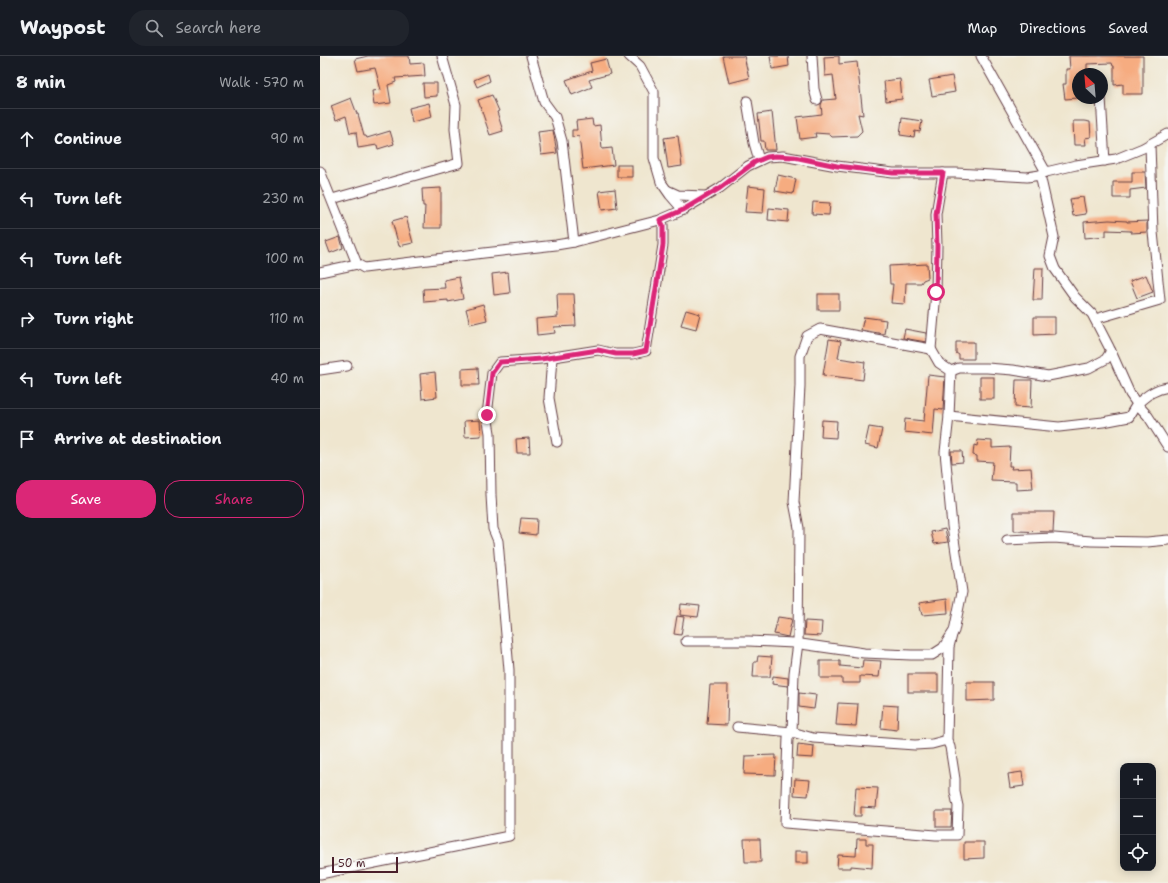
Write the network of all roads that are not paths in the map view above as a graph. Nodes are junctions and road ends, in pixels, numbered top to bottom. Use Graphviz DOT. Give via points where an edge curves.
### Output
graph roads {
  1 [pos="442,56"];
  2 [pos="531,56"];
  3 [pos="629,56"];
  4 [pos="812,56"];
  5 [pos="981,56"];
  6 [pos="817,100"];
  7 [pos="747,101"];
  8 [pos="1101,104"];
  9 [pos="1168,134"];
  10 [pos="1150,145"];
  11 [pos="759,160"];
  12 [pos="1105,161"];
  13 [pos="320,171"];
  14 [pos="943,173"];
  15 [pos="1043,173"];
  16 [pos="666,190"];
  17 [pos="706,196"];
  18 [pos="332,199"];
  19 [pos="683,210"];
  20 [pos="660,220"];
  21 [pos="574,242"];
  22 [pos="357,264"];
  23 [pos="320,272"];
  24 [pos="1095,319"];
  25 [pos="932,349"];
  26 [pos="1111,351"];
  27 [pos="552,358"];
  28 [pos="347,366"];
  29 [pos="320,370"];
  30 [pos="951,371"];
  31 [pos="1168,387"];
  32 [pos="1137,404"];
  33 [pos="949,416"];
  34 [pos="557,442"];
  35 [pos="1168,447"];
  36 [pos="1007,540"];
  37 [pos="1168,540"];
  38 [pos="952,634"];
  39 [pos="686,641"];
  40 [pos="798,643"];
  41 [pos="737,727"];
  42 [pos="792,732"];
  43 [pos="947,740"];
  44 [pos="320,874"];
  1 -- 18 [label="street" via="456,105 455,129 459,163"];
  2 -- 21 [label="street" via="544,102 555,117 562,141"];
  3 -- 16 [label="street" via="640,66 654,92 654,158"];
  4 -- 6 [label="street"];
  5 -- 15 [label="street"];
  7 -- 11 [label="street"];
  8 -- 12 [label="street"];
  9 -- 10 [label="street"];
  10 -- 12 [label="street"];
  10 -- 24 [label="street" via="1153,232 1160,300"];
  11 -- 14 [label="street" via="783,156 888,173"];
  11 -- 17 [label="street"];
  12 -- 15 [label="street"];
  13 -- 18 [label="street"];
  14 -- 15 [label="street" via="1011,177"];
  14 -- 25 [label="street" via="936,214 936,292"];
  15 -- 24 [label="street" via="1054,237 1050,256 1055,269 1075,297"];
  16 -- 17 [label="street" via="678,195"];
  16 -- 19 [label="street"];
  17 -- 19 [label="street"];
  18 -- 22 [label="street"];
  19 -- 20 [label="street"];
  20 -- 21 [label="street"];
  20 -- 27 [label="street" via="663,225 663,245 646,351 621,354 598,350"];
  21 -- 22 [label="street" via="364,268"];
  22 -- 23 [label="street"];
  24 -- 26 [label="street"];
  25 -- 30 [label="street" via="939,363"];
  25 -- 40 [label="street" via="820,329 807,336 800,356 794,502 799,528"];
  26 -- 30 [label="street" via="1106,359 1089,368 1048,376 987,368 959,368"];
  26 -- 32 [label="street"];
  27 -- 34 [label="street" via="549,398"];
  27 -- 44 [label="street" via="500,362 492,373 487,415 490,433 493,529 498,541 509,670 509,836"];
  28 -- 29 [label="street"];
  30 -- 33 [label="street"];
  31 -- 32 [label="street" via="1148,394"];
  32 -- 33 [label="street" via="1129,417 1060,426"];
  32 -- 35 [label="street"];
  33 -- 38 [label="street" via="945,452 962,592"];
  36 -- 37 [label="street"];
  38 -- 40 [label="street" via="943,648 932,655 864,653"];
  38 -- 43 [label="street" via="949,647"];
  39 -- 40 [label="street"];
  40 -- 42 [label="street"];
  41 -- 42 [label="street"];
  42 -- 43 [label="street" via="812,738 915,745"];
  42 -- 43 [label="street" via="788,737 785,823 936,835 957,834 958,806"];
}
